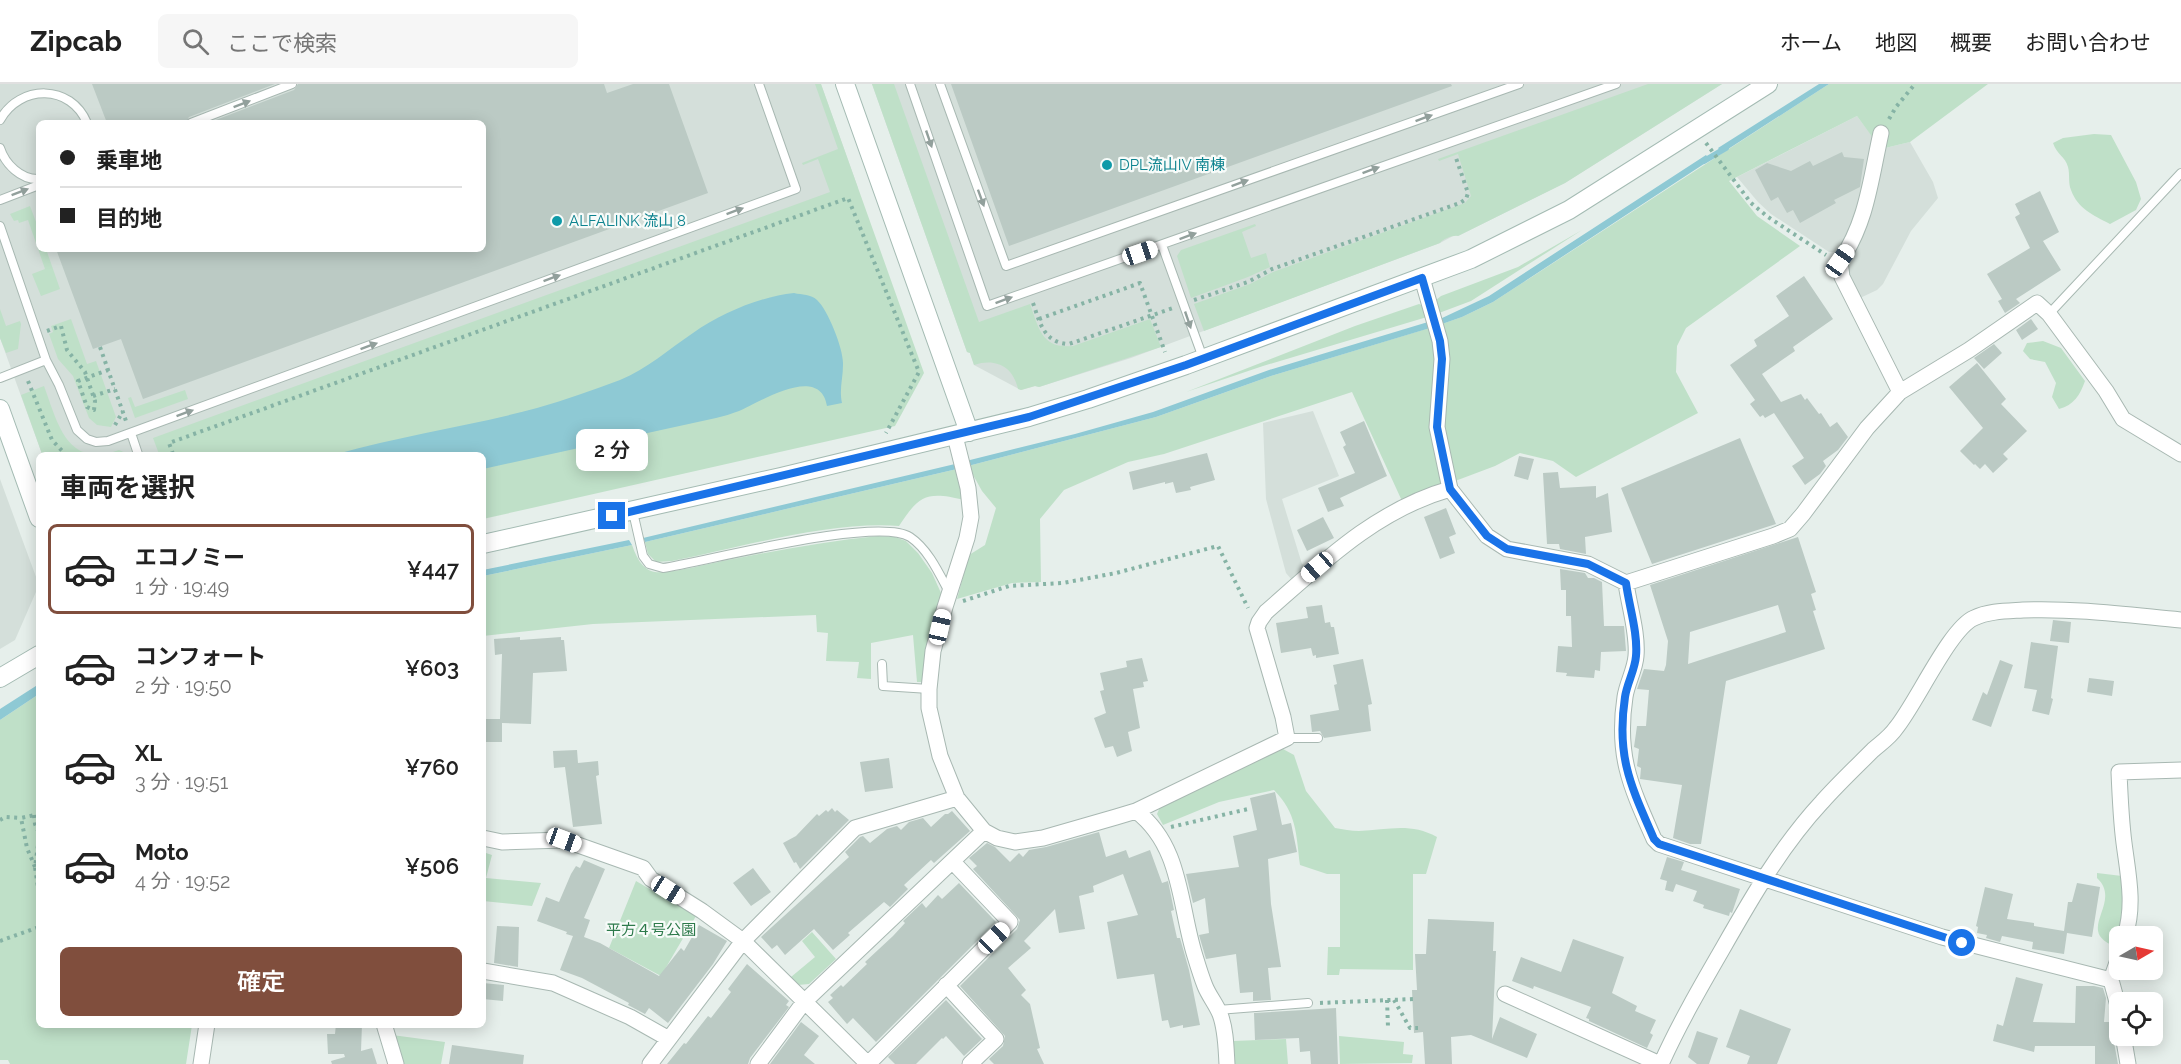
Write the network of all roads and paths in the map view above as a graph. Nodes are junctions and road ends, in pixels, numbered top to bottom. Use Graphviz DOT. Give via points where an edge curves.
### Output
graph roads {
  1 [pos="292,84"];
  2 [pos="759,84"];
  3 [pos="845,84"];
  4 [pos="910,84"];
  5 [pos="940,84"];
  6 [pos="1519,84"];
  7 [pos="1616,84"];
  8 [pos="1768,84"];
  9 [pos="1915,84"];
  10 [pos="0,120"];
  11 [pos="86,120"];
  12 [pos="199,120"];
  13 [pos="1881,133"];
  14 [pos="1707,145"];
  15 [pos="0,148"];
  16 [pos="1455,155"];
  17 [pos="2181,173"];
  18 [pos="36,179"];
  19 [pos="36,186"];
  20 [pos="0,200"];
  21 [pos="0,226"];
  22 [pos="1162,245"];
  23 [pos="1840,261"];
  24 [pos="1422,278"];
  25 [pos="1033,303"];
  26 [pos="1183,304"];
  27 [pos="2049,314"];
  28 [pos="1152,315"];
  29 [pos="1039,319"];
  30 [pos="38,334"];
  31 [pos="100,347"];
  32 [pos="1165,352"];
  33 [pos="1203,358"];
  34 [pos="46,360"];
  35 [pos="23,368"];
  36 [pos="108,370"];
  37 [pos="87,377"];
  38 [pos="0,378"];
  39 [pos="115,389"];
  40 [pos="1900,392"];
  41 [pos="93,396"];
  42 [pos="0,409"];
  43 [pos="123,411"];
  44 [pos="114,426"];
  45 [pos="130,433"];
  46 [pos="885,433"];
  47 [pos="962,434"];
  48 [pos="63,452"];
  49 [pos="137,452"];
  50 [pos="172,452"];
  51 [pos="2181,454"];
  52 [pos="1450,489"];
  53 [pos="36,510"];
  54 [pos="633,511"];
  55 [pos="486,543"];
  56 [pos="1626,583"];
  57 [pos="947,600"];
  58 [pos="2181,620"];
  59 [pos="1257,628"];
  60 [pos="36,657"];
  61 [pos="882,664"];
  62 [pos="0,678"];
  63 [pos="929,688"];
  64 [pos="1287,738"];
  65 [pos="1318,738"];
  66 [pos="2181,770"];
  67 [pos="957,798"];
  68 [pos="1248,809"];
  69 [pos="1136,812"];
  70 [pos="36,814"];
  71 [pos="21,818"];
  72 [pos="0,820"];
  73 [pos="984,831"];
  74 [pos="1156,831"];
  75 [pos="486,839"];
  76 [pos="36,860"];
  77 [pos="953,862"];
  78 [pos="35,867"];
  79 [pos="36,874"];
  80 [pos="1765,879"];
  81 [pos="2128,926"];
  82 [pos="36,928"];
  83 [pos="0,941"];
  84 [pos="743,941"];
  85 [pos="486,972"];
  86 [pos="2109,979"];
  87 [pos="2111,980"];
  88 [pos="946,985"];
  89 [pos="2114,992"];
  90 [pos="1505,994"];
  91 [pos="1413,999"];
  92 [pos="1387,1000"];
  93 [pos="1394,1000"];
  94 [pos="804,1002"];
  95 [pos="1308,1003"];
  96 [pos="1218,1010"];
  97 [pos="1388,1027"];
  98 [pos="206,1028"];
  99 [pos="385,1028"];
  100 [pos="1418,1028"];
  101 [pos="669,1039"];
  102 [pos="2125,1046"];
  103 [pos="201,1064"];
  104 [pos="396,1064"];
  105 [pos="650,1064"];
  106 [pos="759,1064"];
  107 [pos="868,1064"];
  108 [pos="970,1064"];
  109 [pos="1227,1064"];
  110 [pos="1660,1064"];
  111 [pos="2128,1064"];
  12 -- 1 [label="lane, one-way"];
  45 -- 2 [label="lane, one-way" via="796,189"];
  3 -- 47 [label="street"];
  4 -- 22 [label="lane, one-way" via="987,306"];
  5 -- 6 [label="lane, one-way" via="1006,266"];
  22 -- 7 [label="lane, one-way"];
  8 -- 24 [label="street" via="1569,210 1471,259"];
  9 -- 13 [label="path"];
  10 -- 11 [label="lane" via="16,97 44,88 72,98"];
  13 -- 23 [label="street" via="1860,226"];
  14 -- 23 [label="path" via="1751,203 1768,218"];
  15 -- 18 [label="lane" via="9,165"];
  16 -- 26 [label="path" via="1468,193 1460,203"];
  17 -- 27 [label="lane"];
  20 -- 19 [label="lane, one-way"];
  21 -- 30 [label="lane"];
  22 -- 26 [label="lane"];
  23 -- 40 [label="street" via="1842,277"];
  24 -- 33 [label="street"];
  24 -- 52 [label="street" via="1442,359 1437,427"];
  25 -- 29 [label="path"];
  26 -- 28 [label="path"];
  26 -- 33 [label="lane, one-way"];
  27 -- 40 [label="street" via="2037,303"];
  27 -- 51 [label="street" via="2123,419"];
  28 -- 29 [label="path" via="1069,344 1049,338"];
  28 -- 29 [label="path" via="1140,282"];
  28 -- 32 [label="path"];
  30 -- 34 [label="lane"];
  30 -- 37 [label="path" via="61,326 67,350"];
  31 -- 36 [label="path"];
  33 -- 47 [label="street" via="1088,399"];
  34 -- 35 [label="lane"];
  34 -- 45 [label="lane" via="78,430 87,439 108,441"];
  35 -- 38 [label="lane"];
  35 -- 48 [label="path" via="52,440"];
  36 -- 37 [label="path"];
  36 -- 39 [label="path"];
  37 -- 41 [label="path"];
  37 -- 41 [label="path" via="78,381 87,407 94,410"];
  39 -- 41 [label="path"];
  39 -- 43 [label="path"];
  40 -- 56 [label="street" via="1867,428 1790,529"];
  42 -- 53 [label="street"];
  43 -- 44 [label="path"];
  43 -- 45 [label="path"];
  45 -- 49 [label="lane"];
  46 -- 50 [label="path" via="919,372 848,198 169,443"];
  47 -- 54 [label="street"];
  47 -- 57 [label="street" via="962,465 971,517"];
  52 -- 56 [label="street" via="1487,536 1507,549 1588,564"];
  52 -- 59 [label="street" via="1377,520 1345,543 1266,612"];
  54 -- 55 [label="street"];
  54 -- 57 [label="lane" via="643,556 649,564 663,568 864,531 908,536 923,549"];
  56 -- 80 [label="street" via="1636,658 1622,719 1625,765 1654,839 1659,844"];
  57 -- 59 [label="path" via="1009,586 1063,583 1116,573 1218,546"];
  57 -- 63 [label="street" via="933,651"];
  58 -- 80 [label="street" via="2080,610 1999,612 1970,620 1959,630 1895,730 1822,802"];
  59 -- 64 [label="street"];
  60 -- 62 [label="street"];
  61 -- 63 [label="lane" via="883,686"];
  63 -- 67 [label="street" via="929,708 940,756"];
  64 -- 65 [label="lane"];
  64 -- 69 [label="street"];
  66 -- 81 [label="street" via="2119,772 2131,891"];
  67 -- 73 [label="street"];
  67 -- 84 [label="street" via="855,828"];
  68 -- 74 [label="path"];
  69 -- 73 [label="street" via="1025,841 997,838"];
  69 -- 74 [label="street"];
  70 -- 71 [label="path"];
  71 -- 72 [label="path"];
  71 -- 78 [label="path"];
  73 -- 77 [label="street"];
  74 -- 96 [label="street" via="1176,869 1191,942 1204,985"];
  75 -- 84 [label="street" via="502,842 564,840 643,868 651,879"];
  76 -- 78 [label="path"];
  77 -- 88 [label="street" via="1011,922"];
  77 -- 94 [label="street"];
  78 -- 79 [label="path"];
  80 -- 86 [label="street" via="1942,937"];
  80 -- 110 [label="street" via="1682,1019"];
  82 -- 83 [label="path"];
  84 -- 94 [label="street"];
  84 -- 101 [label="street"];
  85 -- 101 [label="street" via="553,983"];
  87 -- 89 [label="street"];
  88 -- 107 [label="street"];
  88 -- 108 [label="street" via="996,1038"];
  90 -- 110 [label="street"];
  91 -- 93 [label="path"];
  92 -- 93 [label="path"];
  92 -- 95 [label="path"];
  92 -- 97 [label="path"];
  93 -- 100 [label="path" via="1410,1028"];
  94 -- 106 [label="street"];
  94 -- 107 [label="street"];
  95 -- 96 [label="lane"];
  96 -- 109 [label="street"];
  98 -- 103 [label="street"];
  99 -- 104 [label="street"];
  101 -- 105 [label="street"];
  102 -- 111 [label="street"];
}
